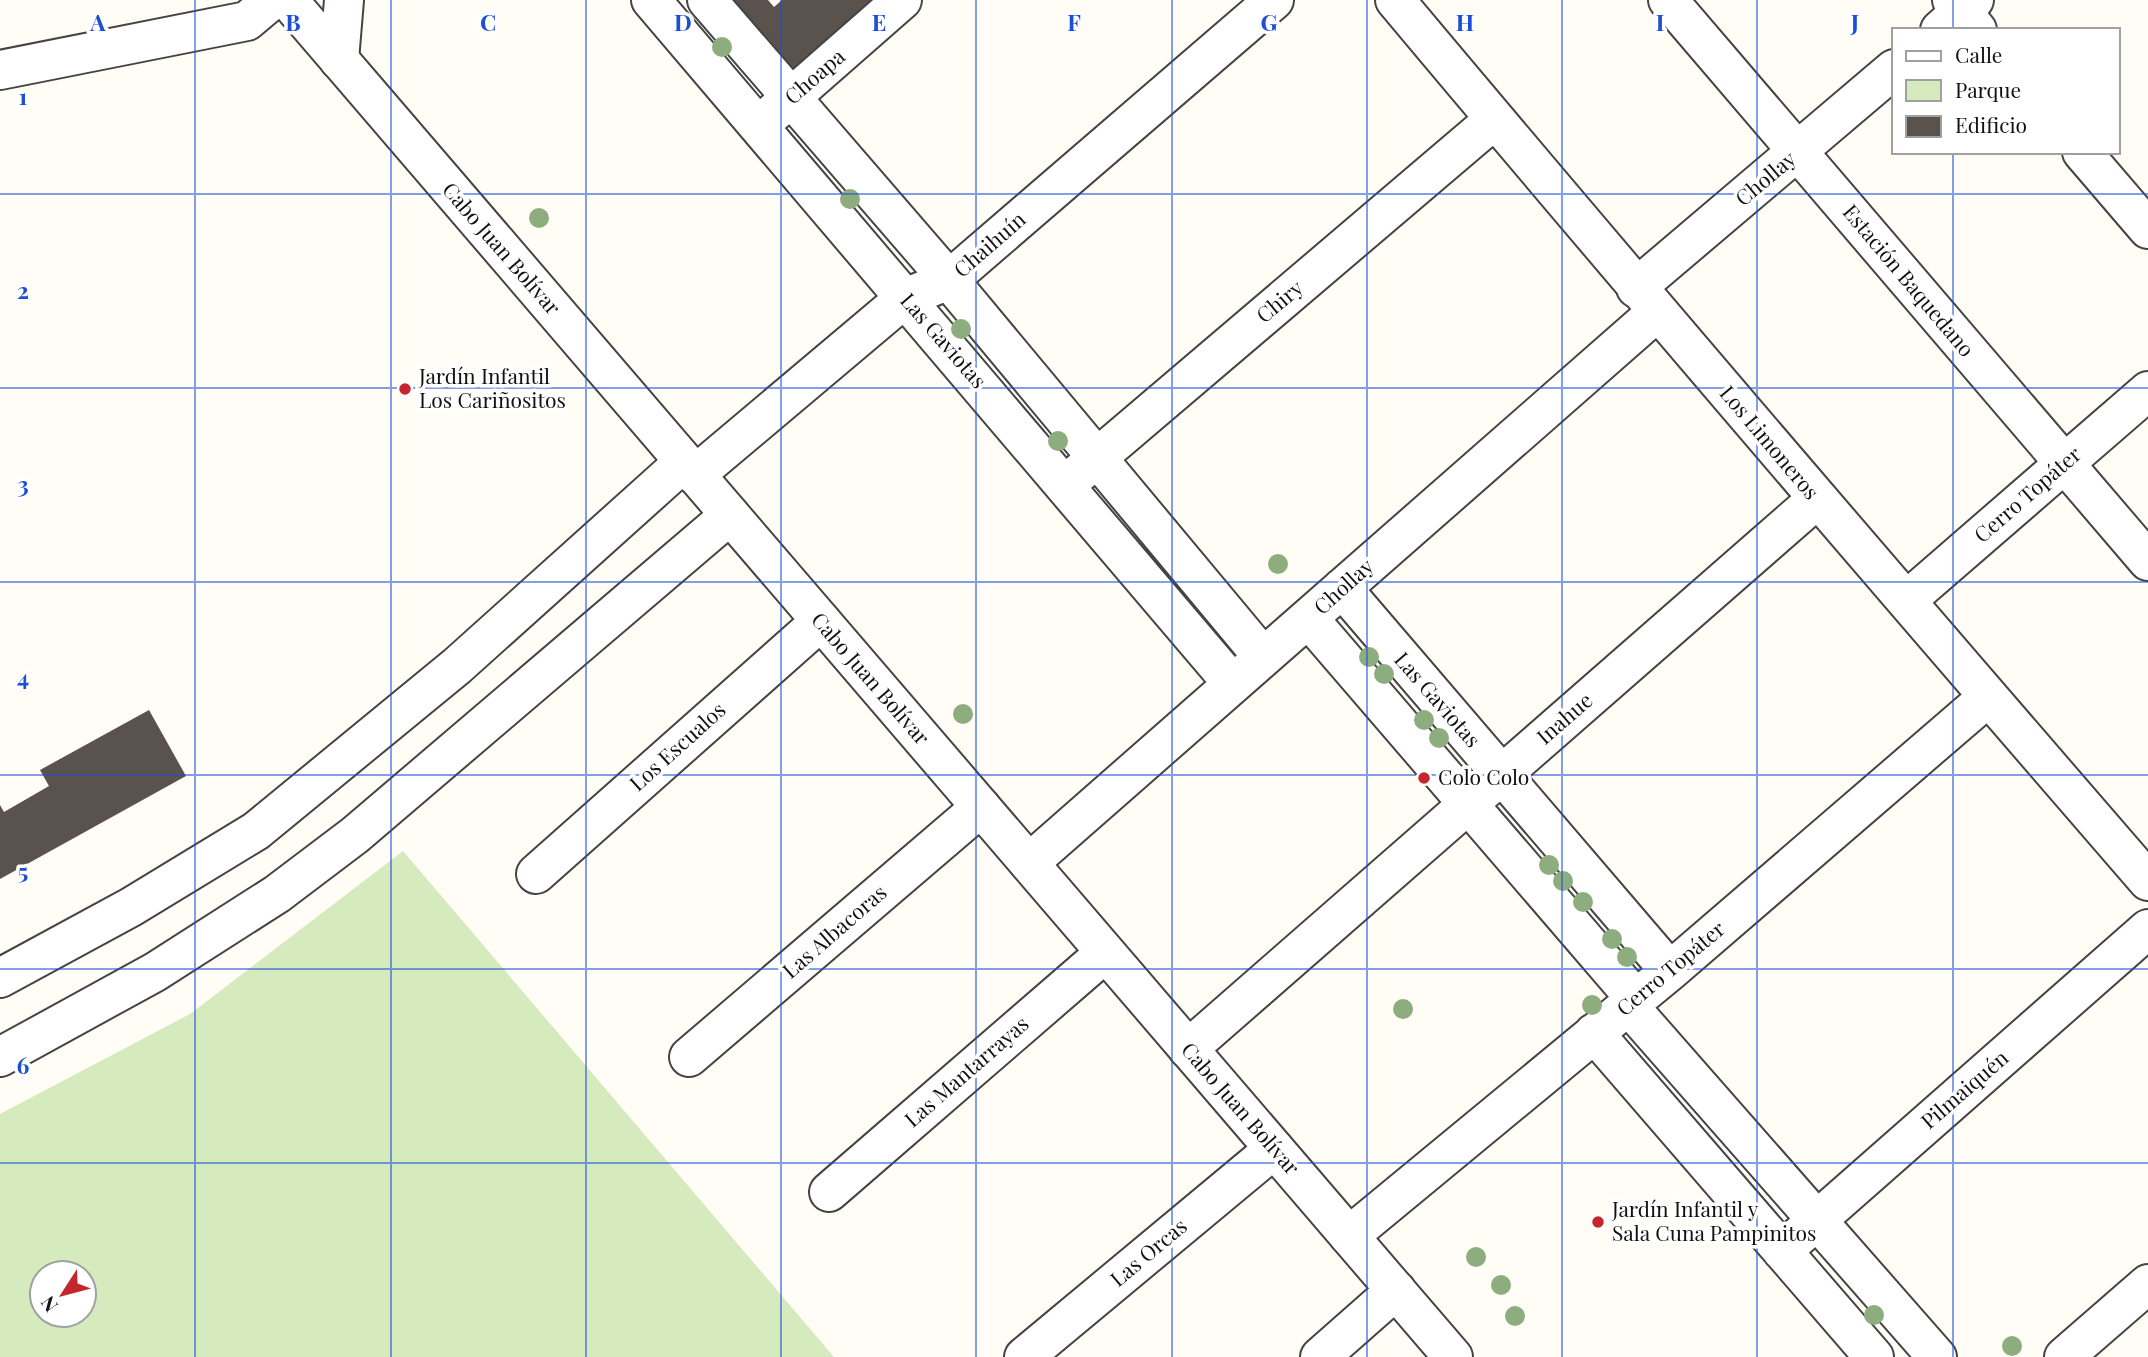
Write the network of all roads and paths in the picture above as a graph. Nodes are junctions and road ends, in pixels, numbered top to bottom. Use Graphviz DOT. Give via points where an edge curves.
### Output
graph roads {
  1 [pos="272,0"];
  2 [pos="288,0"];
  3 [pos="344,0"];
  4 [pos="651,0"];
  5 [pos="707,0"];
  6 [pos="902,0"];
  7 [pos="1274,0"];
  8 [pos="1395,0"];
  9 [pos="1668,0"];
  10 [pos="340,60"];
  11 [pos="0,70"];
  12 [pos="1892,71"];
  13 [pos="792,97"];
  14 [pos="1494,119"];
  15 [pos="759,124"];
  16 [pos="1798,152"];
  17 [pos="2084,154"];
  18 [pos="2148,229"];
  19 [pos="949,280"];
  20 [pos="905,298"];
  21 [pos="1647,300"];
  22 [pos="2148,391"];
  23 [pos="1097,458"];
  24 [pos="2064,464"];
  25 [pos="689,468"];
  26 [pos="1065,485"];
  27 [pos="1816,499"];
  28 [pos="730,515"];
  29 [pos="2148,561"];
  30 [pos="1342,588"];
  31 [pos="1908,600"];
  32 [pos="1309,619"];
  33 [pos="821,621"];
  34 [pos="1263,657"];
  35 [pos="1233,684"];
  36 [pos="1988,697"];
  37 [pos="1501,775"];
  38 [pos="1469,806"];
  39 [pos="981,807"];
  40 [pos="1029,863"];
  41 [pos="536,874"];
  42 [pos="2148,881"];
  43 [pos="2148,929"];
  44 [pos="1105,953"];
  45 [pos="1670,971"];
  46 [pos="0,978"];
  47 [pos="1631,1001"];
  48 [pos="1594,1034"];
  49 [pos="1188,1049"];
  50 [pos="0,1057"];
  51 [pos="689,1057"];
  52 [pos="1274,1149"];
  53 [pos="829,1192"];
  54 [pos="1817,1221"];
  55 [pos="1349,1236"];
  56 [pos="1782,1251"];
  57 [pos="2148,1284"];
  58 [pos="1396,1290"];
  59 [pos="1024,1357"];
  60 [pos="1320,1357"];
  61 [pos="1453,1357"];
  62 [pos="1874,1357"];
  63 [pos="1937,1357"];
  64 [pos="2064,1357"];
  1 -- 11 [label="street" via="247,21"];
  2 -- 10 [label="street, Cabo Juan Bolívar"];
  3 -- 10 [label="street"];
  4 -- 15 [label="street, Las Gaviotas"];
  5 -- 13 [label="street, Las Gaviotas"];
  6 -- 13 [label="street, Choapa"];
  7 -- 19 [label="street, Chaihuín"];
  8 -- 14 [label="street, Los Limoneros"];
  9 -- 16 [label="street, Estación Baquedano"];
  10 -- 25 [label="street, Cabo Juan Bolívar"];
  12 -- 16 [label="street, Chollay"];
  13 -- 15 [label="street, Choapa"];
  13 -- 19 [label="street, Las Gaviotas"];
  14 -- 21 [label="street, Los Limoneros"];
  14 -- 23 [label="street, Chiry"];
  15 -- 20 [label="street, Las Gaviotas"];
  16 -- 21 [label="street, Chollay"];
  16 -- 24 [label="street, Estación Baquedano"];
  17 -- 18 [label="street"];
  19 -- 20 [label="street, Chaihuín"];
  19 -- 23 [label="street, Las Gaviotas"];
  20 -- 25 [label="street, Chaihuín"];
  20 -- 26 [label="street, Las Gaviotas"];
  21 -- 27 [label="street, Los Limoneros"];
  21 -- 30 [label="street, Chollay"];
  22 -- 24 [label="street, Cerro Topáter"];
  23 -- 26 [label="street, Chiry"];
  23 -- 34 [label="street, Las Gaviotas"];
  24 -- 29 [label="street, Estación Baquedano"];
  24 -- 31 [label="street, Cerro Topáter"];
  25 -- 28 [label="street, Cabo Juan Bolívar"];
  25 -- 46 [label="street, Chaihuín" via="256,831 131,907"];
  26 -- 35 [label="street, Las Gaviotas"];
  27 -- 31 [label="street, Los Limoneros"];
  27 -- 37 [label="street, Inahue"];
  28 -- 33 [label="street, Cabo Juan Bolívar"];
  28 -- 50 [label="street" via="355,835 277,894 155,972"];
  30 -- 32 [label="street, Chollay"];
  30 -- 37 [label="street, Las Gaviotas"];
  31 -- 36 [label="street, Los Limoneros"];
  32 -- 34 [label="street, Chollay"];
  32 -- 38 [label="street"];
  33 -- 39 [label="street, Cabo Juan Bolívar"];
  33 -- 41 [label="street, Los Escualos"];
  34 -- 35 [label="street, Chollay"];
  35 -- 40 [label="street, Chollay"];
  36 -- 42 [label="street, Los Limoneros"];
  36 -- 45 [label="street, Cerro Topáter"];
  37 -- 38 [label="street, Inahue"];
  37 -- 45 [label="street, Las Gaviotas"];
  38 -- 47 [label="street"];
  38 -- 49 [label="street, Inahue"];
  39 -- 40 [label="street, Cabo Juan Bolívar"];
  39 -- 51 [label="street, Las Albacoras"];
  40 -- 44 [label="street, Cabo Juan Bolívar"];
  43 -- 54 [label="street, Pilmaiquén"];
  44 -- 49 [label="street, Cabo Juan Bolívar"];
  44 -- 53 [label="street, Las Mantarrayas"];
  45 -- 47 [label="street, Cerro Topáter"];
  47 -- 48 [label="street, Cerro Topáter"];
  47 -- 54 [label="street"];
  48 -- 55 [label="street, Cerro Topáter"];
  48 -- 56 [label="street"];
  49 -- 52 [label="street, Cabo Juan Bolívar"];
  52 -- 55 [label="street, Cabo Juan Bolívar"];
  52 -- 59 [label="street, Las Orcas"];
  54 -- 56 [label="street, Pilmaiquén"];
  54 -- 63 [label="street"];
  55 -- 58 [label="street, Cabo Juan Bolívar"];
  56 -- 62 [label="street"];
  57 -- 64 [label="street"];
  58 -- 60 [label="street"];
  58 -- 61 [label="street, Cabo Juan Bolívar"];
}
